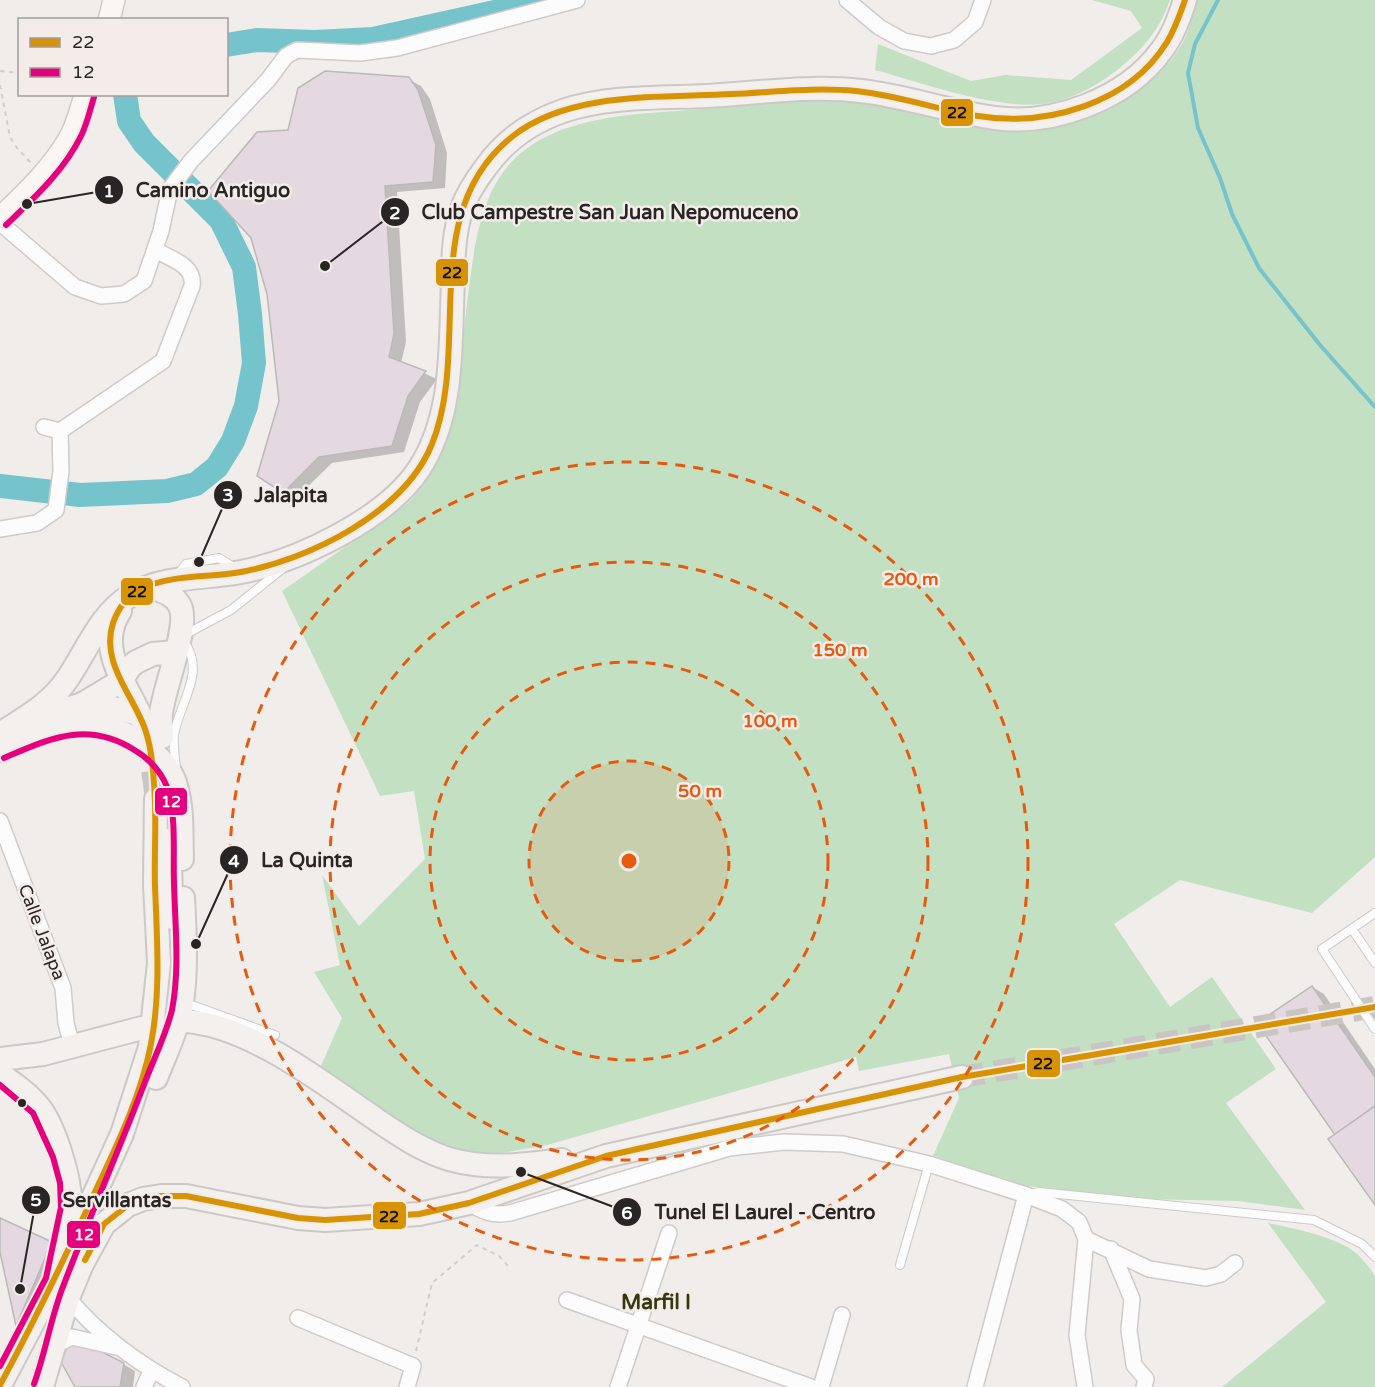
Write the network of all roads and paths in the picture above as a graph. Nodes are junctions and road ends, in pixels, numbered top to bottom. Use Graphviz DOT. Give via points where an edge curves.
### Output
graph roads {
  1 [pos="114,0"];
  2 [pos="577,0"];
  3 [pos="847,0"];
  4 [pos="983,0"];
  5 [pos="1185,0"];
  6 [pos="110,18"];
  7 [pos="0,71"];
  8 [pos="18,73"];
  9 [pos="0,85"];
  10 [pos="85,96"];
  11 [pos="35,167"];
  12 [pos="1,217"];
  13 [pos="155,250"];
  14 [pos="44,427"];
  15 [pos="60,431"];
  16 [pos="0,529"];
  17 [pos="302,553"];
  18 [pos="140,591"];
  19 [pos="178,645"];
  20 [pos="121,681"];
  21 [pos="81,705"];
  22 [pos="140,714"];
  23 [pos="25,718"];
  24 [pos="0,734"];
  25 [pos="0,750"];
  26 [pos="167,793"];
  27 [pos="0,821"];
  28 [pos="1375,914"];
  29 [pos="1352,929"];
  30 [pos="1375,963"];
  31 [pos="183,1011"];
  32 [pos="142,1029"];
  33 [pos="1375,1029"];
  34 [pos="275,1035"];
  35 [pos="72,1046"];
  36 [pos="0,1059"];
  37 [pos="0,1074"];
  38 [pos="962,1077"];
  39 [pos="156,1078"];
  40 [pos="606,1156"];
  41 [pos="929,1164"];
  42 [pos="1026,1195"];
  43 [pos="469,1203"];
  44 [pos="669,1233"];
  45 [pos="1086,1239"];
  46 [pos="1112,1250"];
  47 [pos="1375,1257"];
  48 [pos="1235,1263"];
  49 [pos="900,1265"];
  50 [pos="81,1266"];
  51 [pos="508,1266"];
  52 [pos="62,1290"];
  53 [pos="567,1300"];
  54 [pos="842,1315"];
  55 [pos="298,1318"];
  56 [pos="639,1325"];
  57 [pos="53,1346"];
  58 [pos="124,1349"];
  59 [pos="413,1366"];
  60 [pos="152,1371"];
  61 [pos="0,1385"];
  62 [pos="42,1387"];
  63 [pos="144,1387"];
  64 [pos="182,1387"];
  65 [pos="407,1387"];
  66 [pos="618,1387"];
  67 [pos="812,1387"];
  68 [pos="821,1387"];
  69 [pos="975,1387"];
  70 [pos="1085,1387"];
  71 [pos="1144,1387"];
  1 -- 6 [label="main road"];
  2 -- 13 [label="street" via="397,48 360,53 297,50 286,56 170,189"];
  3 -- 4 [label="street" via="879,27 904,41 930,46 954,40 975,22"];
  5 -- 17 [label="main road" via="1161,52 1135,78 1078,108 1038,118 999,119 861,91 823,89 604,102 567,109 515,134 493,156 462,208 454,242 449,376 432,444 419,470 396,497 366,519"];
  7 -- 8 [label="path"];
  9 -- 11 [label="path" via="10,136"];
  10 -- 12 [label="main road" via="61,152"];
  12 -- 13 [label="street" via="12,233 75,287 101,296 123,294 144,281"];
  13 -- 15 [label="street" via="189,269 193,277 163,361"];
  14 -- 15 [label="street"];
  15 -- 16 [label="street" via="61,471 56,510 37,523"];
  17 -- 18 [label="main road" via="242,572 175,580"];
  17 -- 19 [label="lane" via="231,610"];
  18 -- 19 [label="main road" via="173,597 180,605 183,623"];
  18 -- 20 [label="main road" via="115,619 110,636"];
  18 -- 23 [label="main road" via="118,604 102,622 67,681"];
  19 -- 20 [label="main road" via="136,662"];
  19 -- 22 [label="main road" via="155,737"];
  19 -- 26 [label="lane" via="192,652 195,669 174,736"];
  20 -- 21 [label="main road"];
  20 -- 22 [label="main road"];
  21 -- 22 [label="main road"];
  21 -- 23 [label="main road"];
  23 -- 24 [label="main road"];
  25 -- 26 [label="main road" via="65,725 102,724 120,730 166,765"];
  26 -- 31 [label="main road" via="180,818"];
  26 -- 39 [label="main road" via="172,924 168,1000"];
  26 -- 52 [label="main road" via="155,884 159,963 150,1047 122,1134"];
  27 -- 35 [label="street, Calle Jalapa" via="63,988"];
  28 -- 29 [label="lane"];
  29 -- 30 [label="lane"];
  29 -- 33 [label="lane" via="1322,949"];
  31 -- 34 [label="lane"];
  31 -- 39 [label="main road"];
  31 -- 40 [label="main road" via="200,1022 258,1044 409,1140 449,1159 507,1166"];
  32 -- 35 [label="main road"];
  35 -- 36 [label="main road"];
  37 -- 52 [label="main road" via="40,1108 61,1154 69,1182 70,1208"];
  38 -- 40 [label="main road"];
  39 -- 50 [label="main road"];
  40 -- 43 [label="main road"];
  41 -- 42 [label="street"];
  41 -- 43 [label="street" via="843,1144 784,1142 729,1148 510,1213 483,1212"];
  41 -- 49 [label="lane"];
  42 -- 45 [label="street" via="1062,1209 1079,1222"];
  42 -- 47 [label="lane" via="1040,1191 1314,1220 1362,1244"];
  42 -- 69 [label="street"];
  43 -- 50 [label="main road" via="419,1214 325,1221 186,1196 161,1196 128,1205 114,1215 104,1224"];
  44 -- 56 [label="street"];
  45 -- 46 [label="street"];
  45 -- 70 [label="street" via="1077,1335"];
  46 -- 48 [label="street" via="1149,1269 1206,1278 1221,1274"];
  46 -- 71 [label="street" via="1132,1299 1129,1330 1134,1365 1146,1379"];
  50 -- 52 [label="main road"];
  51 -- 59 [label="path" via="499,1256 477,1245 432,1283"];
  52 -- 57 [label="main road"];
  52 -- 58 [label="street" via="83,1316"];
  52 -- 61 [label="main road"];
  53 -- 56 [label="street"];
  54 -- 68 [label="street"];
  55 -- 59 [label="street"];
  56 -- 66 [label="street"];
  56 -- 67 [label="street"];
  57 -- 58 [label="street" via="72,1337"];
  57 -- 62 [label="main road"];
  58 -- 60 [label="street"];
  59 -- 65 [label="street"];
  60 -- 63 [label="street"];
  60 -- 64 [label="street"];
}
